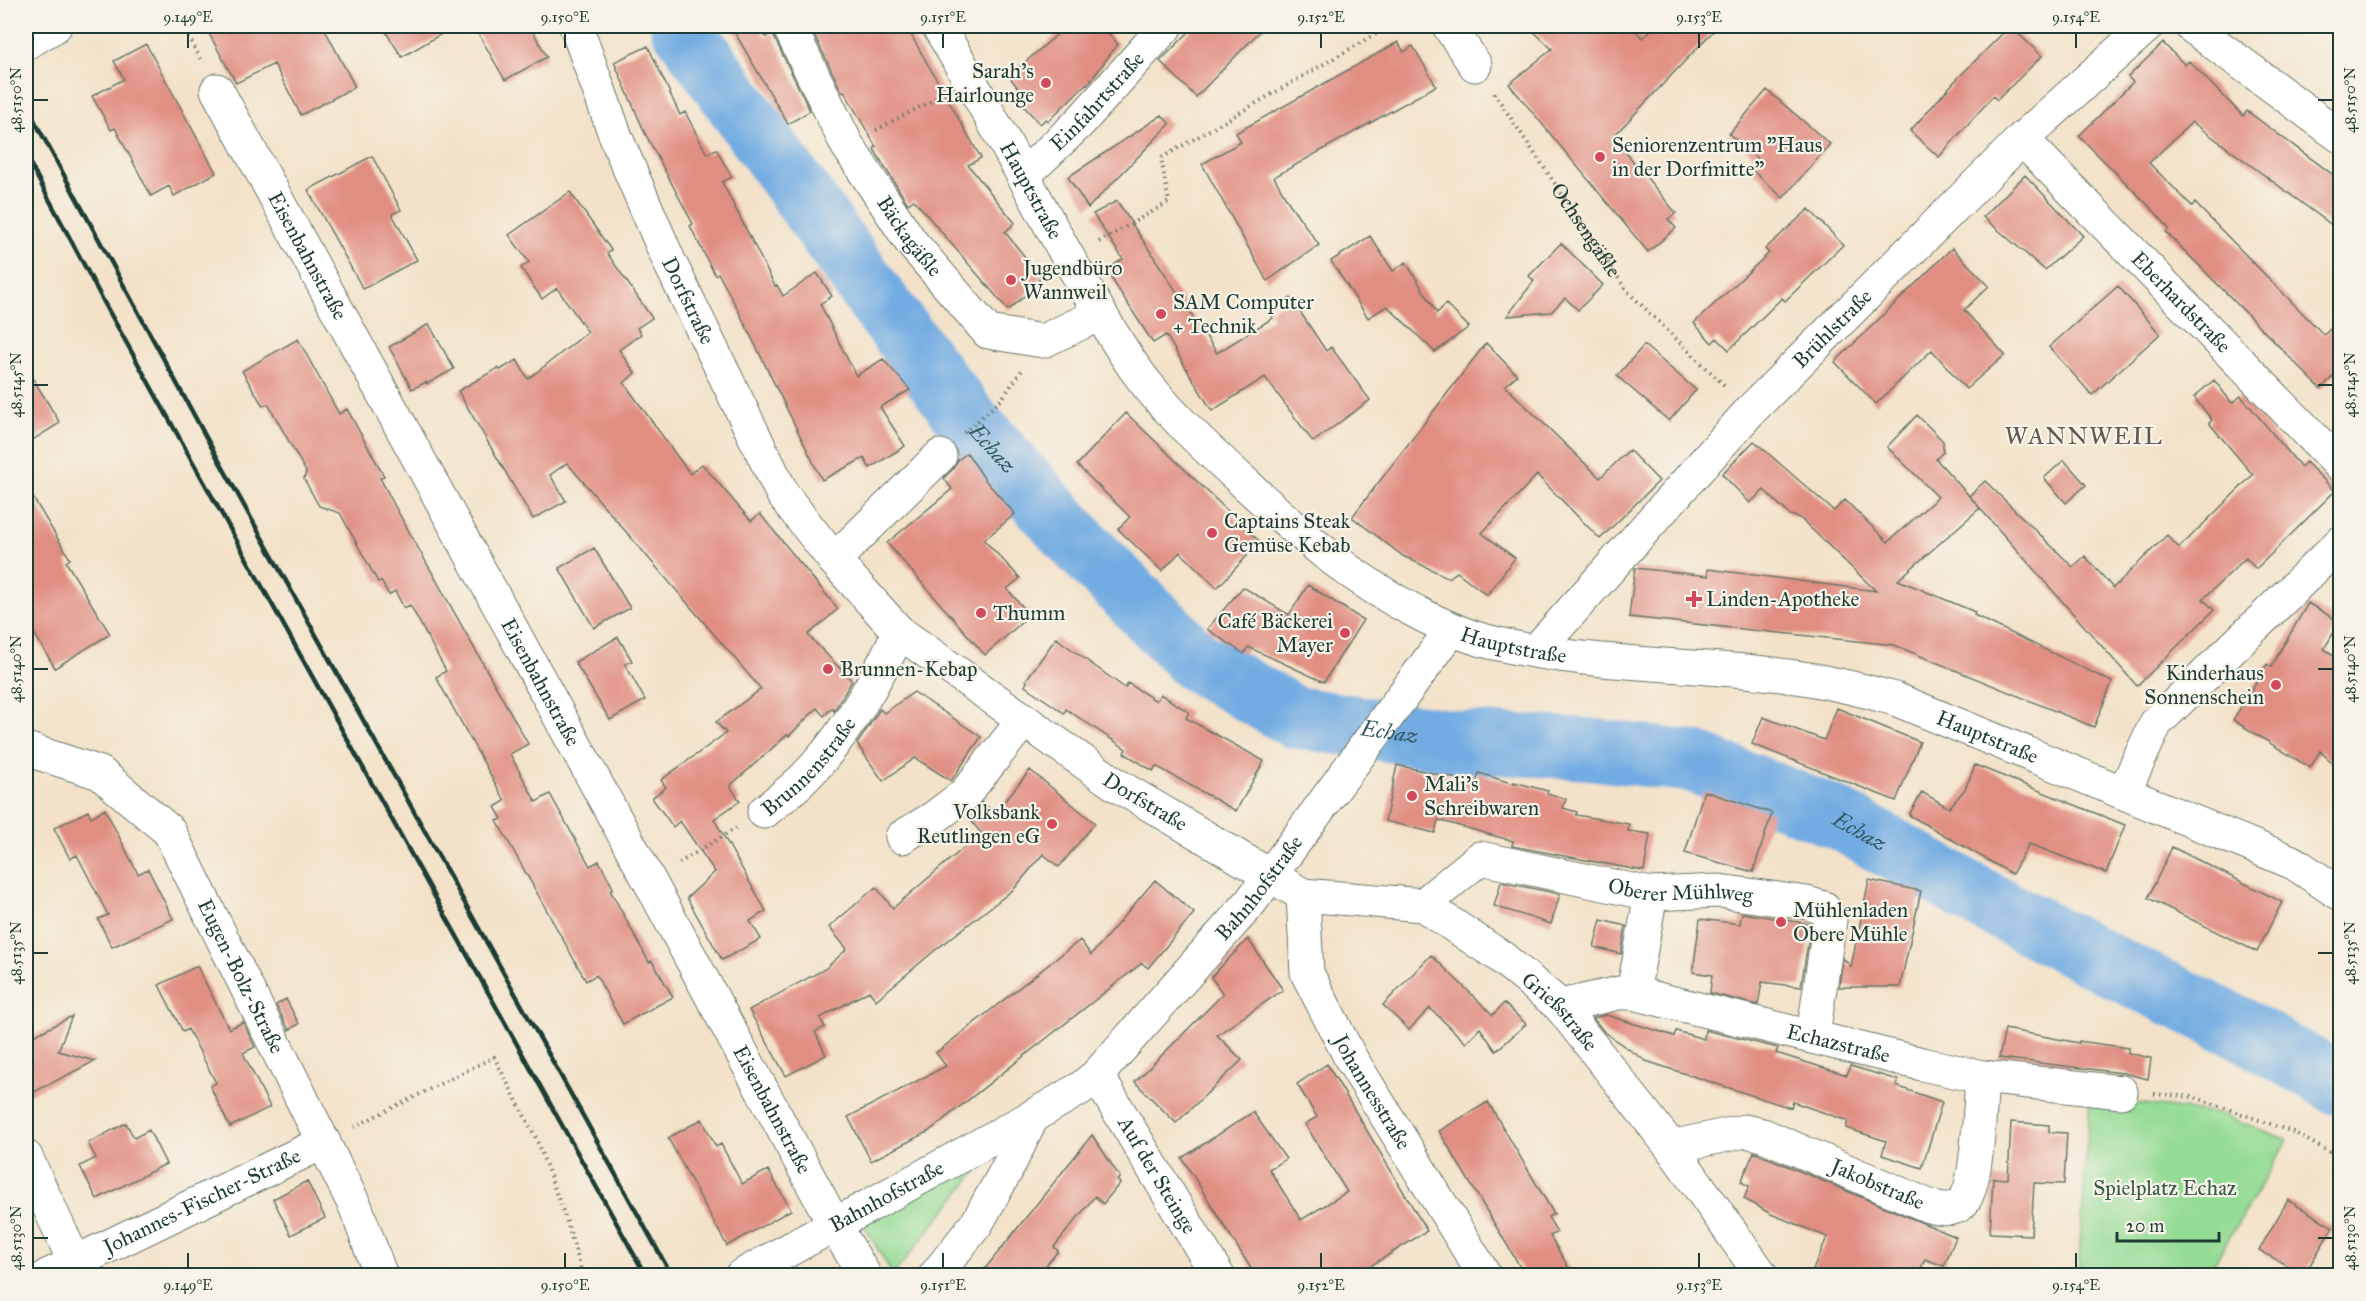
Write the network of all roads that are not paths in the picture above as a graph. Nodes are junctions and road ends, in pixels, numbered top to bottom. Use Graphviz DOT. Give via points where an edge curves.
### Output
graph roads {
  1 [pos="55,26"];
  2 [pos="576,26"];
  3 [pos="789,26"];
  4 [pos="938,26"];
  5 [pos="1167,26"];
  6 [pos="1449,26"];
  7 [pos="2147,26"];
  8 [pos="2191,26"];
  9 [pos="26,43"];
  10 [pos="1475,65"];
  11 [pos="218,90"];
  12 [pos="2340,136"];
  13 [pos="2022,139"];
  14 [pos="1024,176"];
  15 [pos="1100,314"];
  16 [pos="940,456"];
  17 [pos="2340,465"];
  18 [pos="2340,543"];
  19 [pos="834,560"];
  20 [pos="1452,629"];
  21 [pos="899,632"];
  22 [pos="1536,651"];
  23 [pos="1024,720"];
  24 [pos="26,749"];
  25 [pos="2124,792"];
  26 [pos="764,812"];
  27 [pos="902,837"];
  28 [pos="1270,875"];
  29 [pos="1651,894"];
  30 [pos="2340,894"];
  31 [pos="1303,895"];
  32 [pos="1423,905"];
  33 [pos="1633,993"];
  34 [pos="1560,1006"];
  35 [pos="1813,1036"];
  36 [pos="1096,1075"];
  37 [pos="1982,1077"];
  38 [pos="2121,1092"];
  39 [pos="1034,1116"];
  40 [pos="324,1142"];
  41 [pos="1671,1147"];
  42 [pos="26,1157"];
  43 [pos="834,1224"];
  44 [pos="79,1268"];
  45 [pos="47,1275"];
  46 [pos="381,1275"];
  47 [pos="741,1275"];
  48 [pos="865,1275"];
  49 [pos="935,1275"];
  50 [pos="1218,1275"];
  51 [pos="1485,1275"];
  52 [pos="1762,1275"];
  1 -- 9 [label="street"];
  2 -- 19 [label="street, Dorfstraße" via="617,140 669,261 783,495"];
  3 -- 15 [label="street, Bäckagäßle" via="847,145 911,242 988,332 1043,341"];
  4 -- 14 [label="street, Hauptstraße"];
  5 -- 14 [label="street, Einfahrtstraße" via="1079,123"];
  6 -- 10 [label="street"];
  7 -- 13 [label="street, Brühlstraße"];
  8 -- 12 [label="street"];
  11 -- 43 [label="street, Eisenbahnstraße"];
  13 -- 17 [label="street, Eberhardstraße"];
  13 -- 22 [label="street, Brühlstraße" via="1750,411"];
  14 -- 15 [label="street, Hauptstraße"];
  15 -- 20 [label="street, Hauptstraße" via="1134,368 1169,410 1283,519 1361,581"];
  16 -- 19 [label="street"];
  18 -- 25 [label="street" via="2156,723"];
  19 -- 21 [label="street, Dorfstraße"];
  20 -- 22 [label="street, Hauptstraße" via="1492,643"];
  20 -- 28 [label="street, Bahnhofstraße"];
  21 -- 23 [label="street, Dorfstraße"];
  21 -- 26 [label="street, Brunnenstraße" via="843,731 800,782"];
  22 -- 25 [label="street, Hauptstraße" via="1594,660 1784,676 1851,687 1895,699"];
  23 -- 27 [label="street" via="964,795"];
  23 -- 28 [label="street, Dorfstraße" via="1115,784"];
  24 -- 40 [label="street, Eugen-Bolz-Straße" via="100,773 170,831"];
  25 -- 30 [label="street, Hauptstraße" via="2295,863"];
  28 -- 31 [label="street, Grießstraße"];
  28 -- 36 [label="street, Bahnhofstraße" via="1249,904"];
  29 -- 32 [label="street, Oberer Mühlweg" via="1480,858"];
  29 -- 33 [label="street"];
  29 -- 35 [label="street, Oberer Mühlweg" via="1719,891 1824,908 1830,920"];
  31 -- 32 [label="street, Grießstraße"];
  31 -- 51 [label="street, Johannesstraße" via="1307,973 1350,1057"];
  32 -- 34 [label="street, Grießstraße" via="1501,957"];
  33 -- 34 [label="street, Echazstraße"];
  33 -- 35 [label="street, Echazstraße"];
  34 -- 41 [label="street, Grießstraße"];
  35 -- 37 [label="street, Echazstraße"];
  36 -- 39 [label="street, Bahnhofstraße"];
  36 -- 50 [label="street, Auf der Steinge"];
  37 -- 38 [label="street, Echazstraße"];
  37 -- 41 [label="street, Jakobstraße" via="1971,1185 1961,1204 1952,1208 1929,1206 1763,1135 1745,1131"];
  39 -- 43 [label="street, Bahnhofstraße"];
  39 -- 49 [label="street" via="977,1223"];
  40 -- 44 [label="street, Johannes-Fischer-Straße"];
  40 -- 46 [label="street, Eugen-Bolz-Straße" via="356,1208"];
  41 -- 52 [label="street, Grießstraße"];
  42 -- 44 [label="street"];
  43 -- 47 [label="street, Bahnhofstraße"];
  43 -- 48 [label="street, Eisenbahnstraße"];
  44 -- 45 [label="street, Johannes-Fischer-Straße"];
}
